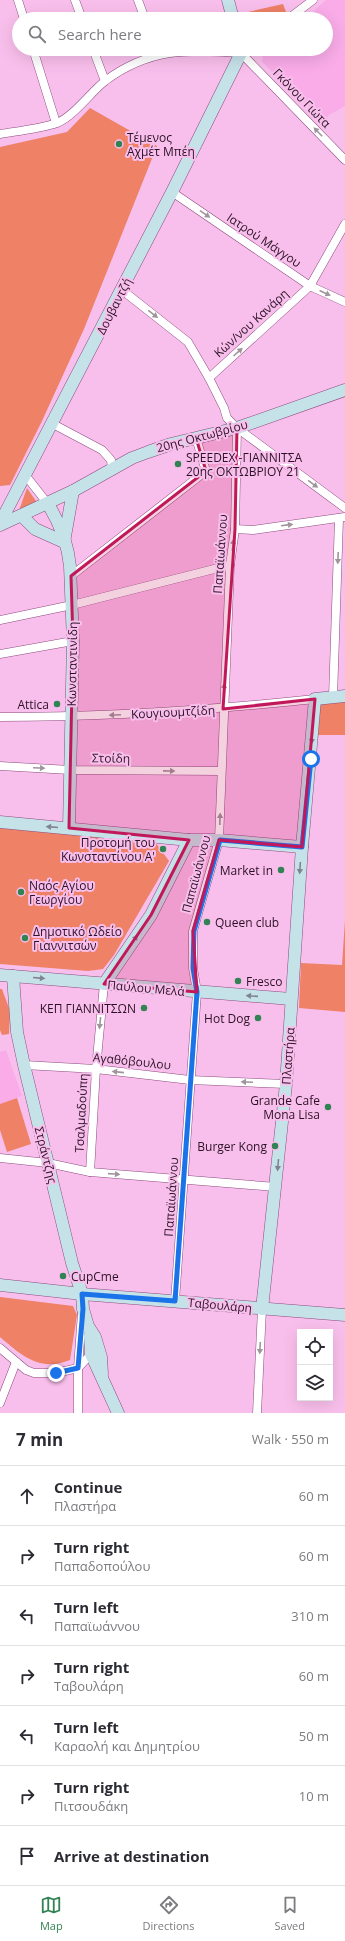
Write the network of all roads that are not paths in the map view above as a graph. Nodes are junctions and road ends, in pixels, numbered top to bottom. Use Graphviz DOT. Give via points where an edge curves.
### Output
graph roads {
  1 [pos="18,0"];
  2 [pos="75,0"];
  3 [pos="138,0"];
  4 [pos="228,0"];
  5 [pos="313,0"];
  6 [pos="304,3"];
  7 [pos="22,12"];
  8 [pos="79,12"];
  9 [pos="142,12"];
  10 [pos="231,12"];
  11 [pos="295,12"];
  12 [pos="35,56"];
  13 [pos="96,56"];
  14 [pos="150,56"];
  15 [pos="239,56"];
  16 [pos="248,56"];
  17 [pos="105,81"];
  18 [pos="56,123"];
  19 [pos="0,134"];
  20 [pos="345,160"];
  21 [pos="172,192"];
  22 [pos="345,224"];
  23 [pos="310,286"];
  24 [pos="122,290"];
  25 [pos="345,302"];
  26 [pos="209,378"];
  27 [pos="345,390"];
  28 [pos="53,424"];
  29 [pos="236,428"];
  30 [pos="196,438"];
  31 [pos="112,470"];
  32 [pos="26,476"];
  33 [pos="73,491"];
  34 [pos="48,504"];
  35 [pos="345,508"];
  36 [pos="22,516"];
  37 [pos="342,518"];
  38 [pos="0,524"];
  39 [pos="234,529"];
  40 [pos="64,542"];
  41 [pos="230,565"];
  42 [pos="71,576"];
  43 [pos="72,605"];
  44 [pos="0,620"];
  45 [pos="73,641"];
  46 [pos="0,654"];
  47 [pos="339,697"];
  48 [pos="315,700"];
  49 [pos="224,709"];
  50 [pos="0,717"];
  51 [pos="71,717"];
  52 [pos="0,766"];
  53 [pos="70,770"];
  54 [pos="222,771"];
  55 [pos="0,822"];
  56 [pos="69,828"];
  57 [pos="189,840"];
  58 [pos="220,840"];
  59 [pos="302,847"];
  60 [pos="0,975"];
  61 [pos="13,976"];
  62 [pos="104,984"];
  63 [pos="197,992"];
  64 [pos="291,999"];
  65 [pos="24,1065"];
  66 [pos="96,1069"];
  67 [pos="190,1080"];
  68 [pos="286,1084"];
  69 [pos="0,1158"];
  70 [pos="48,1163"];
  71 [pos="90,1172"];
  72 [pos="184,1178"];
  73 [pos="276,1187"];
  74 [pos="0,1285"];
  75 [pos="82,1294"];
  76 [pos="175,1301"];
  77 [pos="83,1309"];
  78 [pos="262,1309"];
  79 [pos="345,1315"];
  80 [pos="90,1331"];
  81 [pos="0,1348"];
  82 [pos="78,1352"];
  83 [pos="91,1354"];
  84 [pos="16,1362"];
  85 [pos="78,1368"];
  86 [pos="102,1374"];
  87 [pos="0,1403"];
  88 [pos="78,1413"];
  89 [pos="118,1413"];
  90 [pos="257,1413"];
  1 -- 7 [label="street"];
  2 -- 8 [label="street"];
  3 -- 9 [label="street"];
  4 -- 10 [label="street"];
  5 -- 6 [label="street"];
  6 -- 11 [label="street"];
  12 -- 18 [label="street"];
  13 -- 17 [label="street"];
  14 -- 17 [label="street"];
  15 -- 21 [label="street, Δουβαντζή"];
  20 -- 16 [label="street, Γκόνου Γιώτα, one-way"];
  17 -- 18 [label="street"];
  18 -- 19 [label="street"];
  21 -- 23 [label="street, Ιατρού Μάγγου, one-way"];
  21 -- 24 [label="street, Δουβαντζή"];
  22 -- 23 [label="street, Κών/νου Κανάρη"];
  23 -- 25 [label="street, Ιατρού Μάγγου, one-way"];
  26 -- 23 [label="street, Κών/νου Κανάρη, one-way"];
  24 -- 26 [label="street, one-way" via="188,342"];
  24 -- 28 [label="street, Δουβαντζή"];
  26 -- 29 [label="street" via="227,418"];
  27 -- 29 [label="street, 20ης Οκτωβρίου"];
  28 -- 31 [label="street" via="102,450 110,460"];
  28 -- 32 [label="street, Δουβαντζή"];
  29 -- 30 [label="street, 20ης Οκτωβρίου"];
  29 -- 35 [label="street, one-way"];
  29 -- 39 [label="street, Παπαϊωάννου"];
  30 -- 31 [label="street, 20ης Οκτωβρίου" via="148,452"];
  30 -- 42 [label="street" via="206,471"];
  31 -- 33 [label="street, 20ης Οκτωβρίου"];
  32 -- 34 [label="street"];
  32 -- 38 [label="street, Δουβαντζή"];
  33 -- 34 [label="street, 20ης Οκτωβρίου"];
  33 -- 40 [label="street"];
  34 -- 36 [label="street, 20ης Οκτωβρίου"];
  34 -- 40 [label="street, Κωνσταντινίδη" via="57,520"];
  36 -- 38 [label="street, 20ης Οκτωβρίου"];
  36 -- 40 [label="street" via="36,529"];
  39 -- 37 [label="street, one-way" via="253,530"];
  37 -- 47 [label="street, one-way"];
  41 -- 39 [label="street, Παπαϊωάννου, one-way"];
  40 -- 42 [label="street, Κωνσταντινίδη"];
  41 -- 43 [label="street"];
  49 -- 41 [label="street, Παπαϊωάννου, one-way"];
  42 -- 43 [label="street, Κωνσταντινίδη"];
  43 -- 44 [label="street"];
  43 -- 45 [label="street, Κωνσταντινίδη"];
  45 -- 46 [label="street"];
  45 -- 51 [label="street, Κωνσταντινίδη"];
  47 -- 48 [label="street, Κουγιουμτζίδη"];
  48 -- 49 [label="street, Κουγιουμτζίδη"];
  48 -- 59 [label="street, Πλαστήρα, one-way"];
  49 -- 51 [label="street, Κουγιουμτζίδη, one-way"];
  49 -- 54 [label="street, Παπαϊωάννου"];
  50 -- 51 [label="street, Κουγιουμτζίδη"];
  51 -- 53 [label="street, Κωνσταντινίδη"];
  52 -- 53 [label="street, Στοίδη, one-way"];
  53 -- 54 [label="street, Στοίδη, one-way"];
  53 -- 56 [label="street, Κωνσταντινίδη"];
  58 -- 54 [label="street, Παπαϊωάννου, one-way"];
  56 -- 55 [label="street, one-way"];
  56 -- 57 [label="street"];
  57 -- 58 [label="street"];
  62 -- 57 [label="street, one-way" via="151,915"];
  58 -- 59 [label="street"];
  58 -- 63 [label="street, Παπαϊωάννου" via="194,931 193,968"];
  59 -- 64 [label="street, Πλαστήρα, one-way"];
  60 -- 61 [label="street, Παύλου Μελά"];
  61 -- 62 [label="street, Παύλου Μελά, one-way"];
  61 -- 65 [label="street, Στράντζης" via="17,1032"];
  62 -- 63 [label="street, Παύλου Μελά"];
  62 -- 66 [label="street, Τσαλμαδούπη, one-way"];
  64 -- 63 [label="street, Παύλου Μελά, one-way"];
  63 -- 67 [label="street, Παπαϊωάννου"];
  64 -- 68 [label="street, Πλαστήρα"];
  65 -- 66 [label="street, Αγαθόβουλου"];
  65 -- 70 [label="street, Στράντζης"];
  67 -- 66 [label="street, Αγαθόβουλου, one-way"];
  66 -- 71 [label="street, Τσαλμαδούπη"];
  68 -- 67 [label="street, Αγαθόβουλου, one-way"];
  67 -- 72 [label="street, Παπαϊωάννου"];
  68 -- 73 [label="street, Πλαστήρα, one-way"];
  69 -- 70 [label="street"];
  70 -- 71 [label="street"];
  70 -- 75 [label="street, Στράντζης"];
  71 -- 72 [label="street, one-way"];
  72 -- 73 [label="street"];
  72 -- 76 [label="street, Παπαϊωάννου"];
  73 -- 78 [label="street, Πλαστήρα"];
  74 -- 75 [label="street, Ταβουλάρη"];
  75 -- 76 [label="street, Ταβουλάρη"];
  75 -- 77 [label="street, Στράντζης"];
  76 -- 78 [label="street, Ταβουλάρη"];
  77 -- 80 [label="street, Στράντζης"];
  77 -- 82 [label="street"];
  78 -- 79 [label="street, Ταβουλάρη"];
  78 -- 90 [label="street, Πλαστήρα, one-way"];
  80 -- 82 [label="street" via="87,1342"];
  80 -- 83 [label="street, Στράντζης"];
  80 -- 86 [label="street, Στράντζης" via="100,1352"];
  81 -- 84 [label="street"];
  82 -- 85 [label="street"];
  83 -- 85 [label="street"];
  83 -- 86 [label="street, Στράντζης"];
  84 -- 85 [label="street" via="34,1373 56,1373"];
  84 -- 87 [label="street"];
  85 -- 88 [label="street"];
  86 -- 89 [label="street, Στράντζης"];
}
